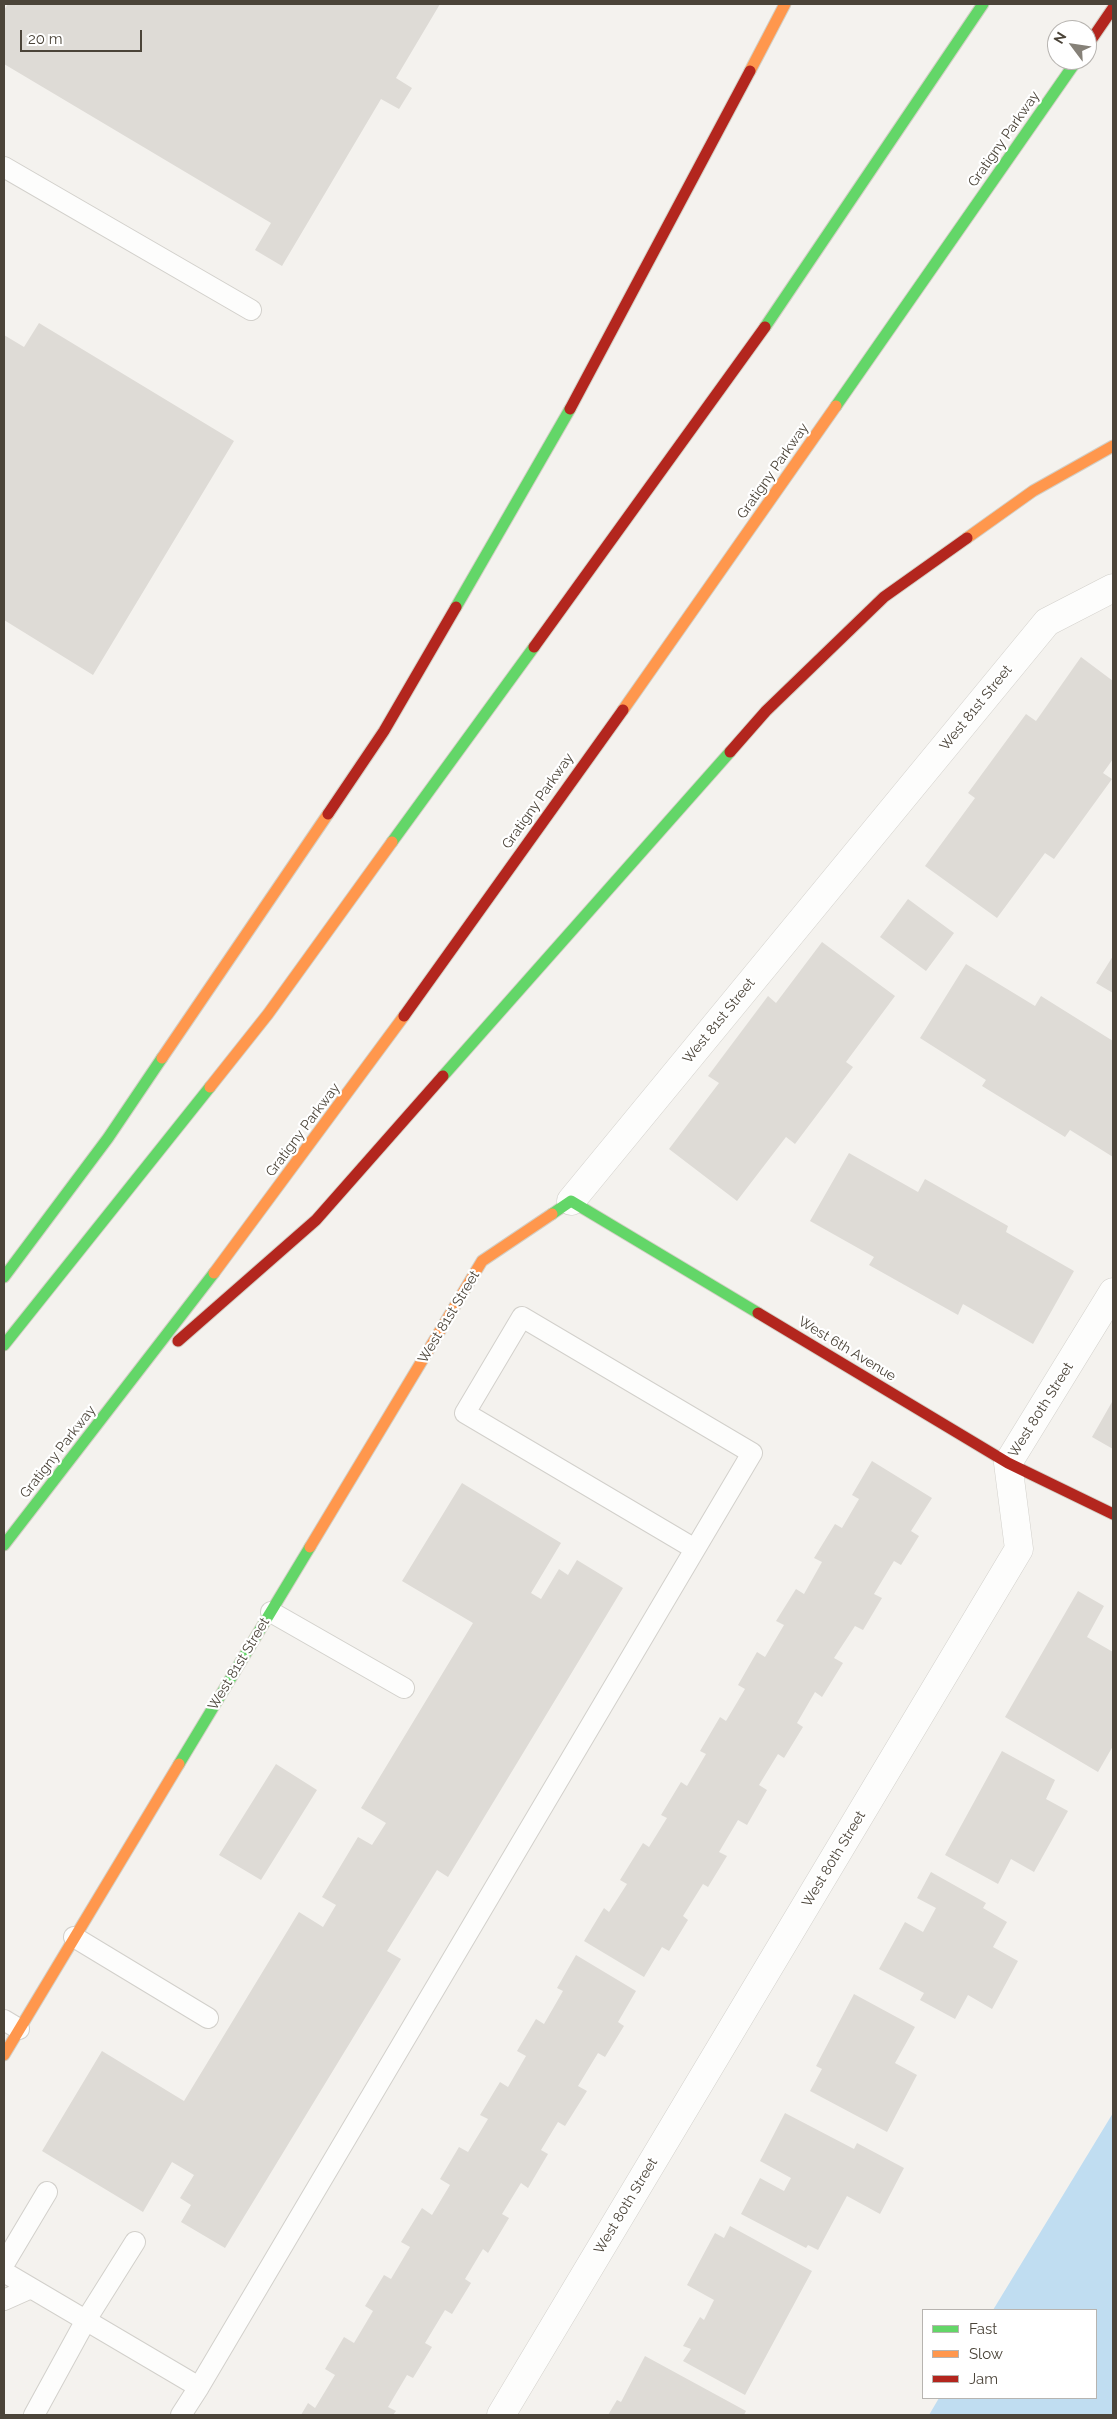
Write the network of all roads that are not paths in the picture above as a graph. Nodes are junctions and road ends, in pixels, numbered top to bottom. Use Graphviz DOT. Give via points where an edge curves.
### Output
graph roads {
  1 [pos="785,4"];
  2 [pos="983,4"];
  3 [pos="1113,8"];
  4 [pos="1097,31"];
  5 [pos="1070,70"];
  6 [pos="4,167"];
  7 [pos="251,310"];
  8 [pos="1113,446"];
  9 [pos="1113,588"];
  10 [pos="571,1201"];
  11 [pos="4,1277"];
  12 [pos="1113,1292"];
  13 [pos="4,1345"];
  14 [pos="136,1378"];
  15 [pos="1008,1463"];
  16 [pos="1113,1514"];
  17 [pos="4,1544"];
  18 [pos="695,1549"];
  19 [pos="271,1612"];
  20 [pos="404,1688"];
  21 [pos="74,1937"];
  22 [pos="208,2018"];
  23 [pos="12,2025"];
  24 [pos="4,2054"];
  25 [pos="47,2192"];
  26 [pos="135,2242"];
  27 [pos="4,2264"];
  28 [pos="4,2272"];
  29 [pos="31,2288"];
  30 [pos="4,2300"];
  31 [pos="86,2320"];
  32 [pos="199,2387"];
  33 [pos="34,2415"];
  34 [pos="182,2415"];
  35 [pos="501,2415"];
  1 -- 11 [label="main road" via="563,422 384,731 108,1138"];
  2 -- 13 [label="main road" via="770,320 268,1014"];
  3 -- 4 [label="main road"];
  5 -- 14 [label="main road, Gratigny Parkway" via="732,556 348,1094"];
  6 -- 7 [label="lane"];
  8 -- 14 [label="main road" via="1033,491 884,597 766,711 316,1220"];
  9 -- 10 [label="street, West 81st Street" via="1046,622"];
  10 -- 15 [label="main road, West 6th Avenue"];
  10 -- 19 [label="main road, West 81st Street" via="482,1261"];
  12 -- 15 [label="street, West 80th Street"];
  14 -- 17 [label="main road, Gratigny Parkway"];
  15 -- 16 [label="main road, West 6th Avenue"];
  15 -- 35 [label="street, West 80th Street" via="1019,1549"];
  18 -- 18 [label="lane" via="465,1413 522,1317 752,1453"];
  18 -- 32 [label="lane"];
  19 -- 20 [label="lane"];
  19 -- 21 [label="main road, West 81st Street"];
  21 -- 22 [label="lane"];
  21 -- 23 [label="main road, West 81st Street"];
  23 -- 24 [label="main road, West 81st Street"];
  25 -- 27 [label="lane"];
  26 -- 31 [label="lane"];
  28 -- 29 [label="lane"];
  29 -- 30 [label="lane"];
  29 -- 31 [label="lane"];
  31 -- 32 [label="lane"];
  31 -- 33 [label="lane"];
  32 -- 34 [label="lane"];
}
